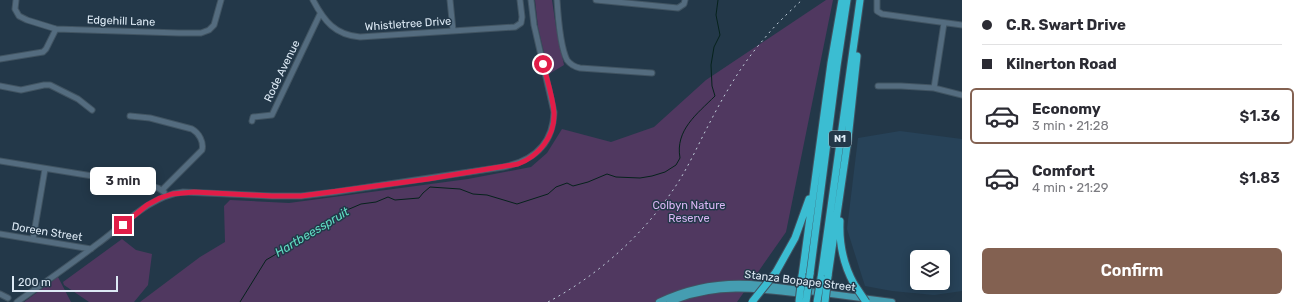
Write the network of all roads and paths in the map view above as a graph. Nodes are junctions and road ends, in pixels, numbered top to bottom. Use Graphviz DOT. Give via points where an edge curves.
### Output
graph roads {
  1 [pos="16,0"];
  2 [pos="221,0"];
  3 [pos="313,0"];
  4 [pos="450,0"];
  5 [pos="520,0"];
  6 [pos="532,0"];
  7 [pos="556,0"];
  8 [pos="596,0"];
  9 [pos="686,0"];
  10 [pos="842,0"];
  11 [pos="847,0"];
  12 [pos="861,0"];
  13 [pos="877,0"];
  14 [pos="320,14"];
  15 [pos="944,23"];
  16 [pos="962,25"];
  17 [pos="56,29"];
  18 [pos="453,30"];
  19 [pos="0,59"];
  20 [pos="652,73"];
  21 [pos="0,86"];
  22 [pos="878,86"];
  23 [pos="934,88"];
  24 [pos="962,95"];
  25 [pos="92,110"];
  26 [pos="130,116"];
  27 [pos="252,121"];
  28 [pos="822,126"];
  29 [pos="0,161"];
  30 [pos="844,163"];
  31 [pos="45,169"];
  32 [pos="0,234"];
  33 [pos="33,239"];
  34 [pos="91,249"];
  35 [pos="824,277"];
  36 [pos="0,294"];
  37 [pos="8,298"];
  38 [pos="17,302"];
  39 [pos="659,302"];
  40 [pos="670,302"];
  41 [pos="752,302"];
  42 [pos="799,302"];
  43 [pos="806,302"];
  44 [pos="817,302"];
  45 [pos="825,302"];
  46 [pos="859,302"];
  47 [pos="866,302"];
  48 [pos="892,302"];
  1 -- 17 [label="street, Edgehill Lane" via="15,9 19,16"];
  2 -- 17 [label="street, Edgehill Lane" via="214,24 209,30 201,33"];
  3 -- 14 [label="street, Whistletree Drive"];
  4 -- 18 [label="street"];
  5 -- 18 [label="street, Whistletree Drive" via="521,24 515,27"];
  6 -- 34 [label="street" via="554,120 544,144 531,158 503,167 301,196 194,192 172,194 147,205"];
  7 -- 20 [label="street" via="565,53 569,62 580,68"];
  8 -- 9 [label="street" via="678,8 683,6"];
  10 -- 28 [label="highway"];
  11 -- 43 [label="highway, N1, bridge"];
  12 -- 30 [label="highway" via="855,79"];
  12 -- 35 [label="highway, N1"];
  13 -- 15 [label="street" via="878,13"];
  14 -- 18 [label="street, Whistletree Drive" via="341,33 352,37"];
  14 -- 27 [label="street, Rode Avenue" via="272,115 253,117"];
  15 -- 16 [label="street"];
  15 -- 23 [label="street"];
  17 -- 19 [label="street" via="43,52"];
  21 -- 25 [label="street" via="21,90 50,85 78,99"];
  22 -- 23 [label="street"];
  23 -- 24 [label="street"];
  26 -- 31 [label="street" via="150,118 192,129 197,132 202,142 202,150 163,191 148,185"];
  28 -- 41 [label="highway, bridge" via="811,192 795,238 776,272"];
  28 -- 42 [label="highway, bridge"];
  29 -- 31 [label="street"];
  30 -- 35 [label="highway"];
  30 -- 47 [label="highway, bridge" via="840,236 845,264"];
  31 -- 33 [label="street"];
  32 -- 33 [label="street, Doreen Street"];
  33 -- 34 [label="street, Doreen Street"];
  34 -- 38 [label="street"];
  35 -- 44 [label="highway, N1, bridge"];
  35 -- 45 [label="highway, bridge"];
  36 -- 37 [label="street"];
  39 -- 48 [label="main road, Stanza Bopape Street" via="705,287 742,283"];
  40 -- 46 [label="main road, Stanza Bopape Street" via="699,292 740,288"];
}
